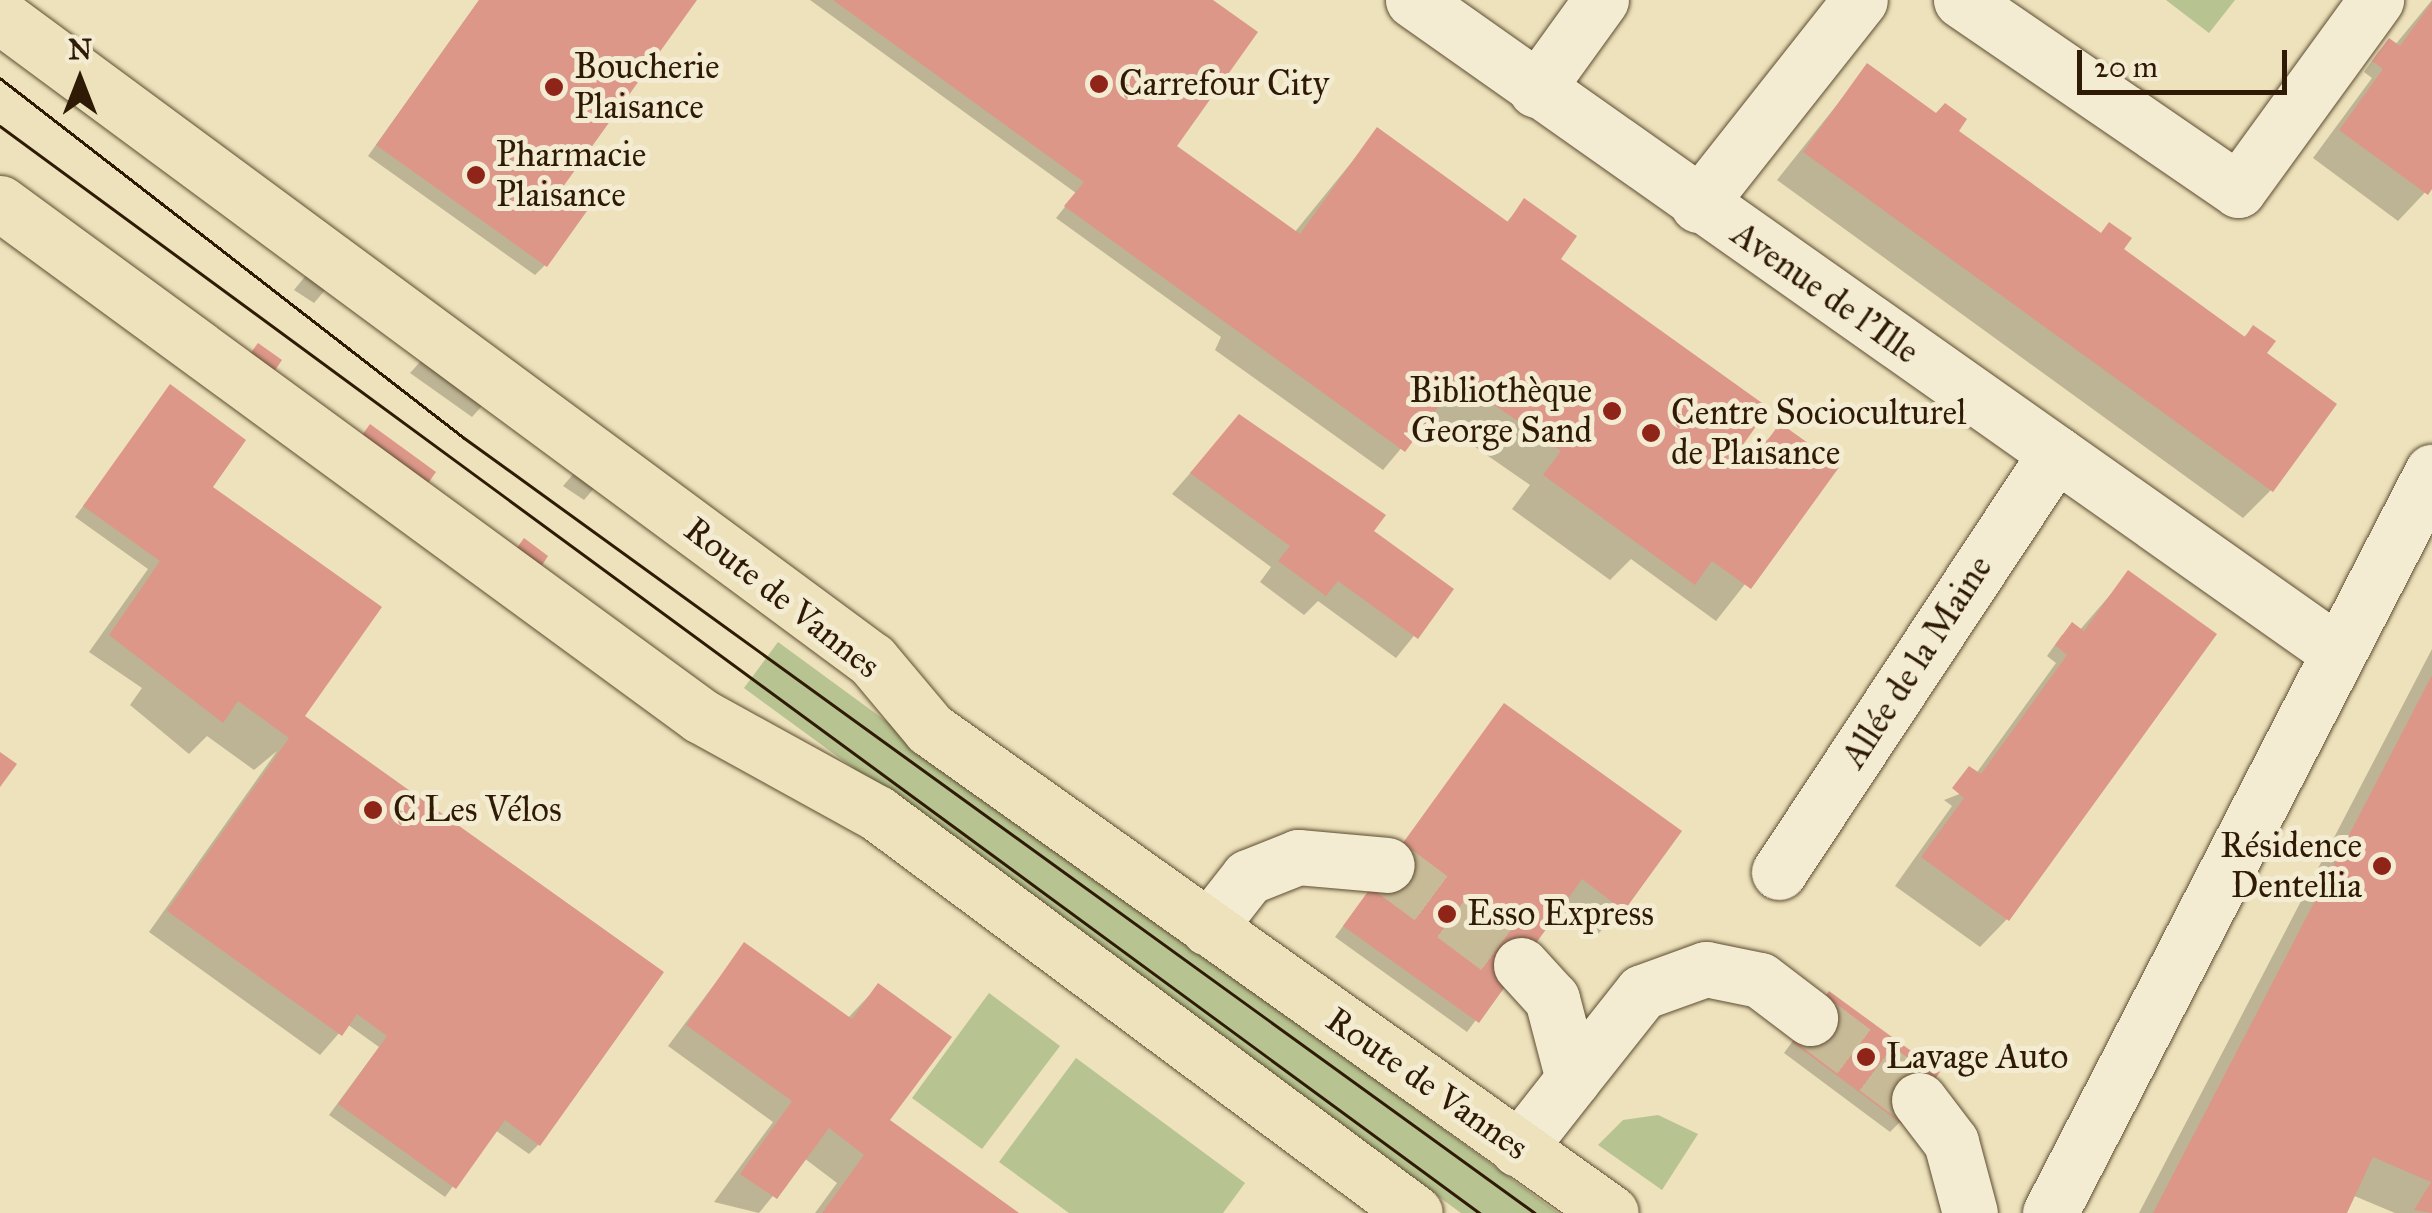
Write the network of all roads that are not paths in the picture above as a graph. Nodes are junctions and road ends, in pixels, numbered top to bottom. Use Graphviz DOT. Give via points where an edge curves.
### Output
graph roads {
  1 [pos="1413,0"];
  2 [pos="1601,0"];
  3 [pos="1860,0"];
  4 [pos="1961,0"];
  5 [pos="2376,0"];
  6 [pos="0,16"];
  7 [pos="1536,90"];
  8 [pos="0,203"];
  9 [pos="1698,205"];
  10 [pos="2056,453"];
  11 [pos="2432,472"];
  12 [pos="2338,652"];
  13 [pos="1387,865"];
  14 [pos="1780,872"];
  15 [pos="1208,928"];
  16 [pos="1521,965"];
  17 [pos="1810,1018"];
  18 [pos="1573,1079"];
  19 [pos="1919,1100"];
  20 [pos="1518,1149"];
  21 [pos="1415,1213"];
  22 [pos="1611,1213"];
  23 [pos="1970,1213"];
  24 [pos="2050,1213"];
  1 -- 7 [label="street, Avenue de l'Ille"];
  2 -- 7 [label="street"];
  3 -- 9 [label="street"];
  4 -- 5 [label="street" via="2238,190"];
  6 -- 15 [label="main road, Route de Vannes" via="872,660 930,729"];
  7 -- 9 [label="street, Avenue de l'Ille"];
  8 -- 21 [label="main road" via="702,716 878,813"];
  9 -- 10 [label="street, Avenue de l'Ille"];
  10 -- 12 [label="street, Avenue de l'Ille"];
  10 -- 14 [label="street, Allée de la Maine"];
  11 -- 12 [label="street"];
  12 -- 24 [label="street"];
  13 -- 15 [label="street" via="1298,857 1248,877"];
  15 -- 20 [label="main road, Route de Vannes"];
  16 -- 18 [label="street" via="1552,999"];
  17 -- 18 [label="street" via="1760,980 1706,969 1642,992"];
  18 -- 20 [label="street"];
  19 -- 23 [label="street" via="1952,1142"];
  20 -- 22 [label="main road, Route de Vannes"];
}
